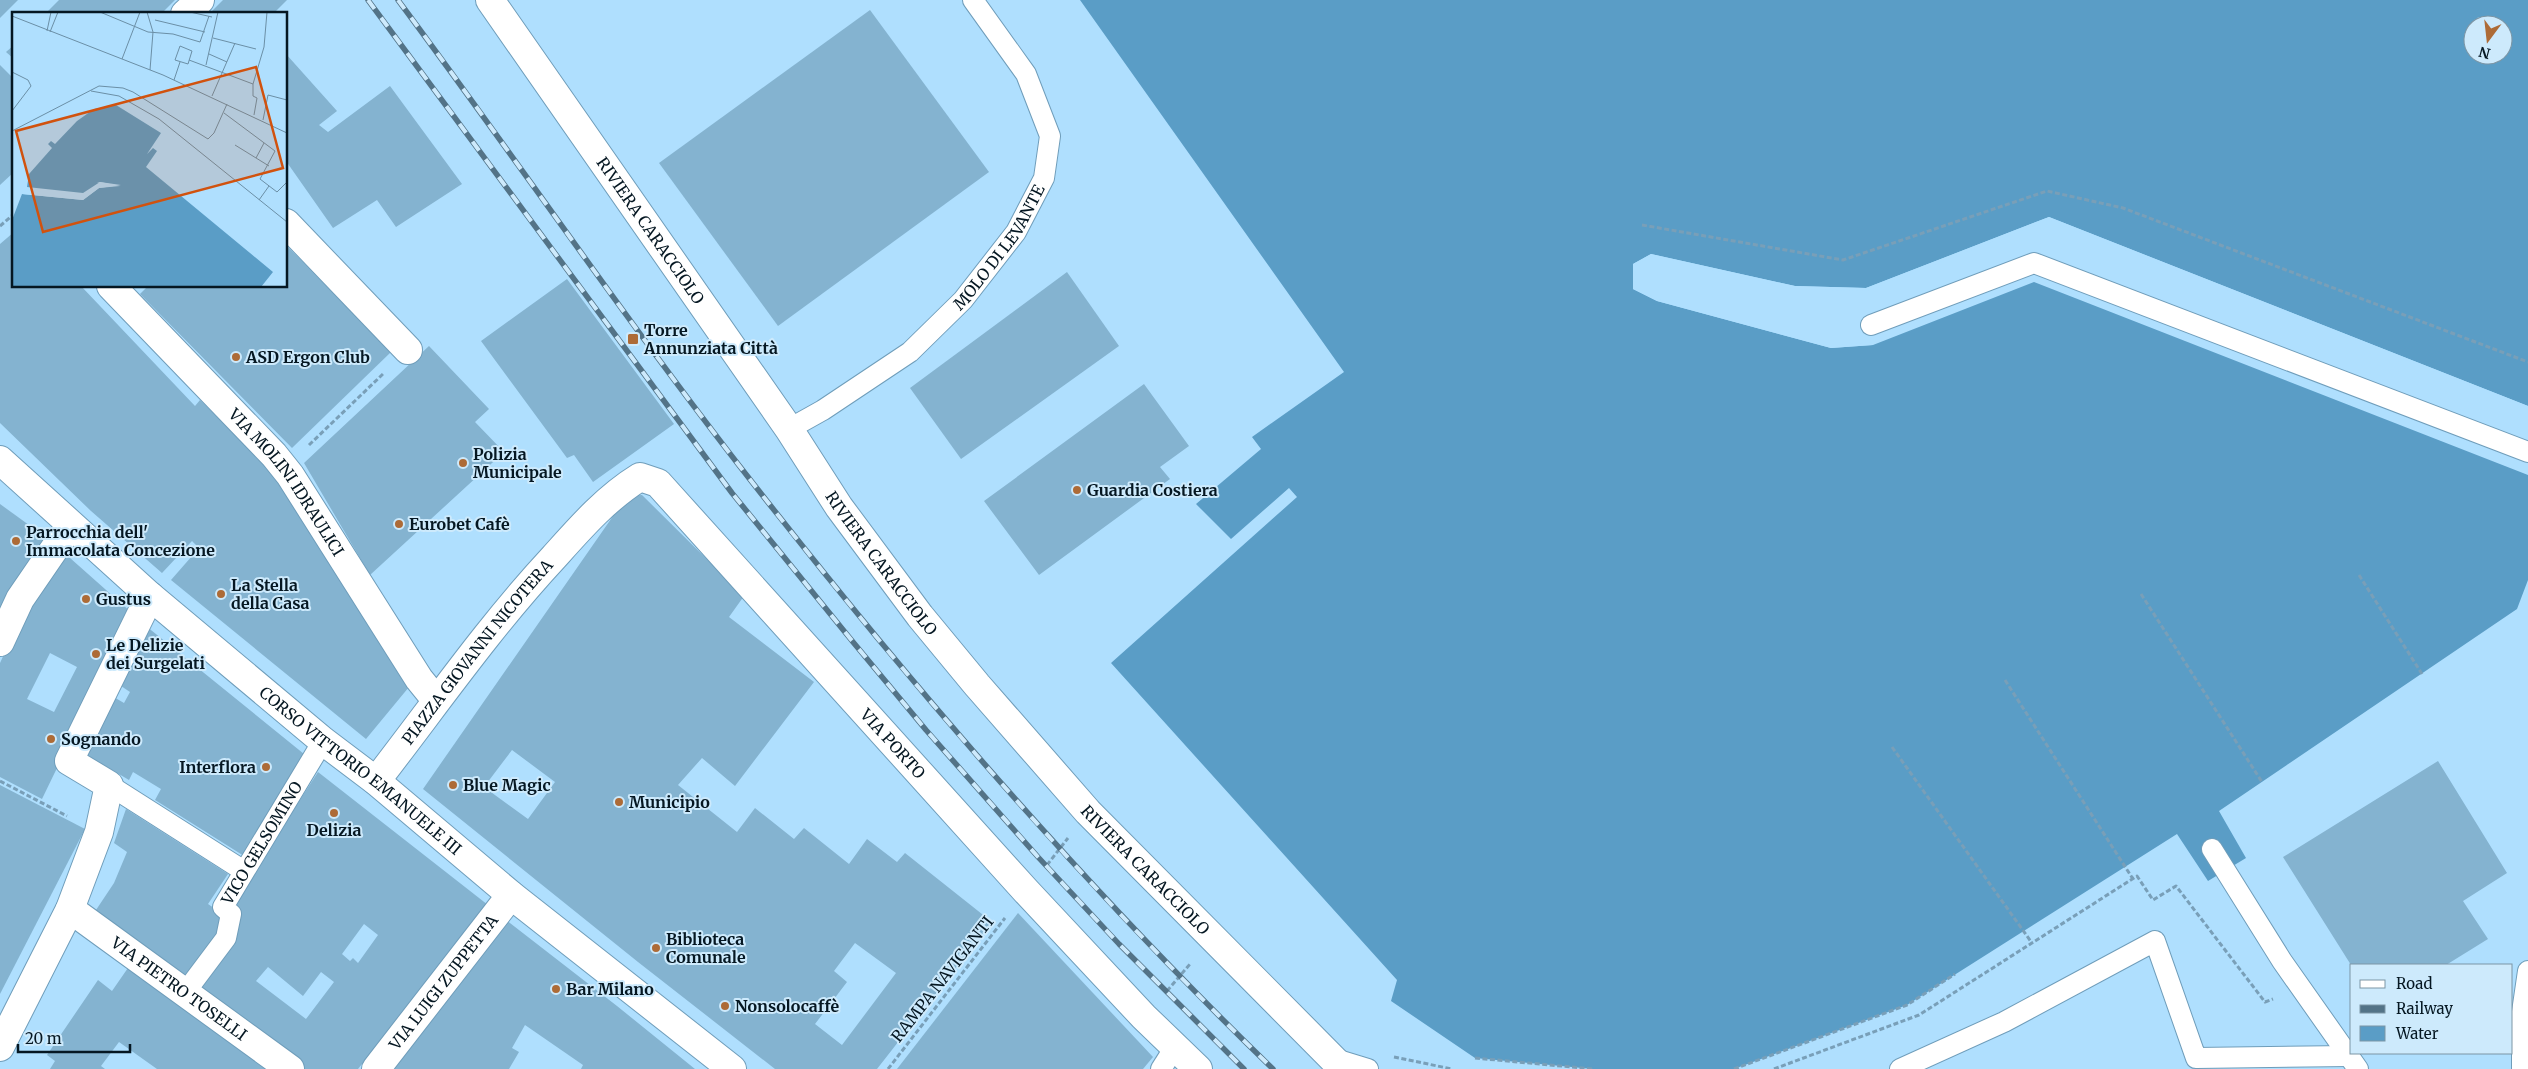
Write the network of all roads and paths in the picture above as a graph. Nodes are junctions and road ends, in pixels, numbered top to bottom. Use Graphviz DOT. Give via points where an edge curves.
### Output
graph roads {
  1 [pos="200,0"];
  2 [pos="490,0"];
  3 [pos="973,0"];
  4 [pos="188,12"];
  5 [pos="12,216"];
  6 [pos="288,225"];
  7 [pos="0,226"];
  8 [pos="120,290"];
  9 [pos="1871,325"];
  10 [pos="408,350"];
  11 [pos="789,429"];
  12 [pos="305,448"];
  13 [pos="2528,452"];
  14 [pos="0,460"];
  15 [pos="70,526"];
  16 [pos="582,527"];
  17 [pos="2359,575"];
  18 [pos="2141,594"];
  19 [pos="150,596"];
  20 [pos="0,642"];
  21 [pos="2422,674"];
  22 [pos="2005,680"];
  23 [pos="436,700"];
  24 [pos="323,741"];
  25 [pos="1892,747"];
  26 [pos="0,781"];
  27 [pos="376,781"];
  28 [pos="2262,782"];
  29 [pos="109,785"];
  30 [pos="99,832"];
  31 [pos="1070,835"];
  32 [pos="2212,849"];
  33 [pos="1044,868"];
  34 [pos="244,872"];
  35 [pos="2133,879"];
  36 [pos="511,895"];
  37 [pos="70,909"];
  38 [pos="1011,912"];
  39 [pos="2032,943"];
  40 [pos="1196,957"];
  41 [pos="2528,971"];
  42 [pos="1955,974"];
  43 [pos="1166,992"];
  44 [pos="184,994"];
  45 [pos="0,1047"];
  46 [pos="1388,1055"];
  47 [pos="1168,1058"];
  48 [pos="1475,1058"];
  49 [pos="1336,1063"];
  50 [pos="2353,1063"];
  51 [pos="290,1069"];
  52 [pos="376,1069"];
  53 [pos="732,1069"];
  54 [pos="888,1069"];
  55 [pos="1198,1069"];
  56 [pos="1368,1069"];
  57 [pos="1452,1069"];
  58 [pos="1593,1069"];
  59 [pos="1734,1069"];
  60 [pos="1900,1069"];
  61 [pos="2522,1069"];
  1 -- 4 [label="street"];
  2 -- 11 [label="street, RIVIERA CARACCIOLO"];
  3 -- 11 [label="lane, MOLO DI LEVANTE" via="1026,74 1050,136 1044,178 1016,232 963,300 910,352"];
  5 -- 7 [label="path"];
  6 -- 10 [label="street"];
  8 -- 23 [label="street, VIA MOLINI IDRAULICI" via="290,475 419,679"];
  9 -- 13 [label="lane" via="2034,263"];
  10 -- 12 [label="path"];
  11 -- 49 [label="street, RIVIERA CARACCIOLO" via="845,515 920,616 977,685 1088,812"];
  14 -- 15 [label="street, CORSO VITTORIO EMANUELE III"];
  15 -- 19 [label="street, CORSO VITTORIO EMANUELE III"];
  15 -- 20 [label="street" via="20,599"];
  16 -- 23 [label="street, PIAZZA GIOVANNI NICOTERA" via="519,595"];
  16 -- 47 [label="street, VIA PORTO" via="618,491 640,477 658,483 1144,1017"];
  17 -- 21 [label="path"];
  18 -- 28 [label="path"];
  19 -- 24 [label="street, CORSO VITTORIO EMANUELE III"];
  19 -- 29 [label="street" via="68,761"];
  22 -- 35 [label="path"];
  23 -- 27 [label="street, PIAZZA GIOVANNI NICOTERA"];
  24 -- 27 [label="street, CORSO VITTORIO EMANUELE III"];
  24 -- 34 [label="lane, VICO GELSOMINO"];
  25 -- 39 [label="path"];
  26 -- 30 [label="path"];
  27 -- 36 [label="street, CORSO VITTORIO EMANUELE III"];
  29 -- 30 [label="street"];
  29 -- 34 [label="lane"];
  30 -- 37 [label="street"];
  31 -- 33 [label="path"];
  32 -- 50 [label="lane" via="2282,961"];
  34 -- 44 [label="lane, VICO GELSOMINO" via="223,906 231,914 226,938"];
  36 -- 52 [label="street, VIA LUIGI ZUPPETTA"];
  36 -- 53 [label="street, CORSO VITTORIO EMANUELE III"];
  37 -- 44 [label="street, VIA PIETRO TOSELLI"];
  37 -- 45 [label="street"];
  38 -- 54 [label="path, RAMPA NAVIGANTI"];
  40 -- 43 [label="path"];
  41 -- 61 [label="lane" via="2522,1012"];
  42 -- 59 [label="path" via="1907,1005"];
  44 -- 51 [label="street, VIA PIETRO TOSELLI"];
  46 -- 57 [label="path"];
  47 -- 55 [label="street, VIA PORTO"];
  48 -- 58 [label="path"];
  49 -- 56 [label="lane"];
  50 -- 60 [label="lane" via="2196,1058 2155,941 2004,1022"];
}
